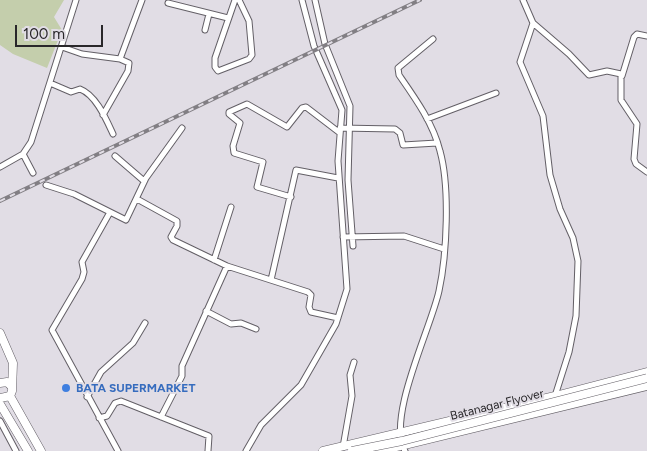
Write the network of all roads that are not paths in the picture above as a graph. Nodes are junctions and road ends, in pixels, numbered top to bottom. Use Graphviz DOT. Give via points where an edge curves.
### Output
graph roads {
  1 [pos="76,0"];
  2 [pos="142,0"];
  3 [pos="237,0"];
  4 [pos="302,0"];
  5 [pos="315,0"];
  6 [pos="523,0"];
  7 [pos="168,3"];
  8 [pos="209,14"];
  9 [pos="228,18"];
  10 [pos="533,23"];
  11 [pos="206,30"];
  12 [pos="647,36"];
  13 [pos="433,39"];
  14 [pos="62,47"];
  15 [pos="120,59"];
  16 [pos="622,76"];
  17 [pos="50,83"];
  18 [pos="496,93"];
  19 [pos="103,115"];
  20 [pos="427,119"];
  21 [pos="182,128"];
  22 [pos="345,129"];
  23 [pos="113,134"];
  24 [pos="437,143"];
  25 [pos="23,154"];
  26 [pos="115,156"];
  27 [pos="0,167"];
  28 [pos="647,172"];
  29 [pos="33,173"];
  30 [pos="338,178"];
  31 [pos="144,181"];
  32 [pos="46,185"];
  33 [pos="291,197"];
  34 [pos="137,199"];
  35 [pos="231,207"];
  36 [pos="109,214"];
  37 [pos="352,236"];
  38 [pos="343,237"];
  39 [pos="353,246"];
  40 [pos="444,249"];
  41 [pos="214,260"];
  42 [pos="227,266"];
  43 [pos="271,280"];
  44 [pos="206,311"];
  45 [pos="338,318"];
  46 [pos="145,323"];
  47 [pos="256,329"];
  48 [pos="0,333"];
  49 [pos="354,362"];
  50 [pos="647,372"];
  51 [pos="647,378"];
  52 [pos="0,382"];
  53 [pos="11,386"];
  54 [pos="647,386"];
  55 [pos="10,396"];
  56 [pos="555,396"];
  57 [pos="88,397"];
  58 [pos="0,398"];
  59 [pos="0,404"];
  60 [pos="161,417"];
  61 [pos="99,418"];
  62 [pos="0,421"];
  63 [pos="401,434"];
  64 [pos="343,447"];
  65 [pos="404,448"];
  66 [pos="16,451"];
  67 [pos="28,451"];
  68 [pos="41,451"];
  69 [pos="118,451"];
  70 [pos="208,451"];
  71 [pos="246,451"];
  72 [pos="323,451"];
  73 [pos="352,451"];
  74 [pos="380,451"];
  1 -- 14 [label="street"];
  2 -- 15 [label="street"];
  3 -- 9 [label="street"];
  3 -- 9 [label="street" via="249,21 252,55 218,72 215,58"];
  4 -- 22 [label="street" via="314,46 341,105"];
  5 -- 22 [label="street" via="324,41 350,106"];
  6 -- 10 [label="street"];
  7 -- 8 [label="street"];
  8 -- 9 [label="street"];
  8 -- 11 [label="street"];
  10 -- 16 [label="street" via="589,75 607,71"];
  10 -- 56 [label="street" via="520,62 543,116 550,175 578,261 576,316"];
  12 -- 16 [label="street" via="638,34 634,37"];
  13 -- 20 [label="street" via="398,68 399,75"];
  14 -- 15 [label="street" via="82,54"];
  14 -- 17 [label="street"];
  15 -- 19 [label="street" via="129,63 128,71"];
  16 -- 28 [label="street" via="621,100 636,124 634,159"];
  17 -- 19 [label="street" via="72,92 77,88 84,90"];
  17 -- 25 [label="street" via="31,142"];
  18 -- 20 [label="street"];
  19 -- 23 [label="street"];
  20 -- 24 [label="street"];
  21 -- 31 [label="street"];
  22 -- 24 [label="street" via="395,129 400,133 402,145 406,146"];
  22 -- 30 [label="street"];
  22 -- 33 [label="street" via="306,107 286,127 247,104 229,112 240,123 234,153 263,162 258,187"];
  22 -- 37 [label="street"];
  24 -- 40 [label="street" via="445,187"];
  25 -- 27 [label="street"];
  25 -- 29 [label="street"];
  26 -- 31 [label="street"];
  30 -- 33 [label="street" via="298,169"];
  30 -- 38 [label="street"];
  31 -- 34 [label="street"];
  32 -- 36 [label="street" via="80,197"];
  33 -- 43 [label="street"];
  34 -- 36 [label="street" via="127,220"];
  34 -- 41 [label="street" via="177,221 171,238"];
  35 -- 41 [label="street"];
  36 -- 57 [label="street" via="82,262 82,279 52,330"];
  37 -- 38 [label="street"];
  37 -- 39 [label="street"];
  37 -- 40 [label="street" via="404,236"];
  38 -- 45 [label="street" via="347,289"];
  40 -- 63 [label="street" via="433,313 406,394"];
  41 -- 42 [label="street"];
  42 -- 43 [label="street"];
  42 -- 44 [label="street"];
  43 -- 45 [label="street" via="310,293 309,310"];
  44 -- 47 [label="street" via="231,324 241,323"];
  44 -- 60 [label="street" via="182,366 182,376"];
  45 -- 71 [label="street" via="301,385 261,424"];
  46 -- 57 [label="street" via="133,344 107,364"];
  48 -- 53 [label="street" via="13,363"];
  49 -- 64 [label="street"];
  50 -- 56 [label="street"];
  51 -- 73 [label="street, Batanagar Flyover, bridge"];
  52 -- 53 [label="street"];
  53 -- 55 [label="street"];
  54 -- 65 [label="street"];
  55 -- 58 [label="street"];
  55 -- 68 [label="street"];
  56 -- 63 [label="street"];
  57 -- 61 [label="street"];
  59 -- 67 [label="street"];
  60 -- 61 [label="street" via="118,401 107,416"];
  60 -- 70 [label="street" via="209,436"];
  61 -- 69 [label="street"];
  62 -- 66 [label="street"];
  63 -- 64 [label="street"];
  63 -- 65 [label="street"];
  64 -- 72 [label="street"];
  65 -- 74 [label="street"];
}
